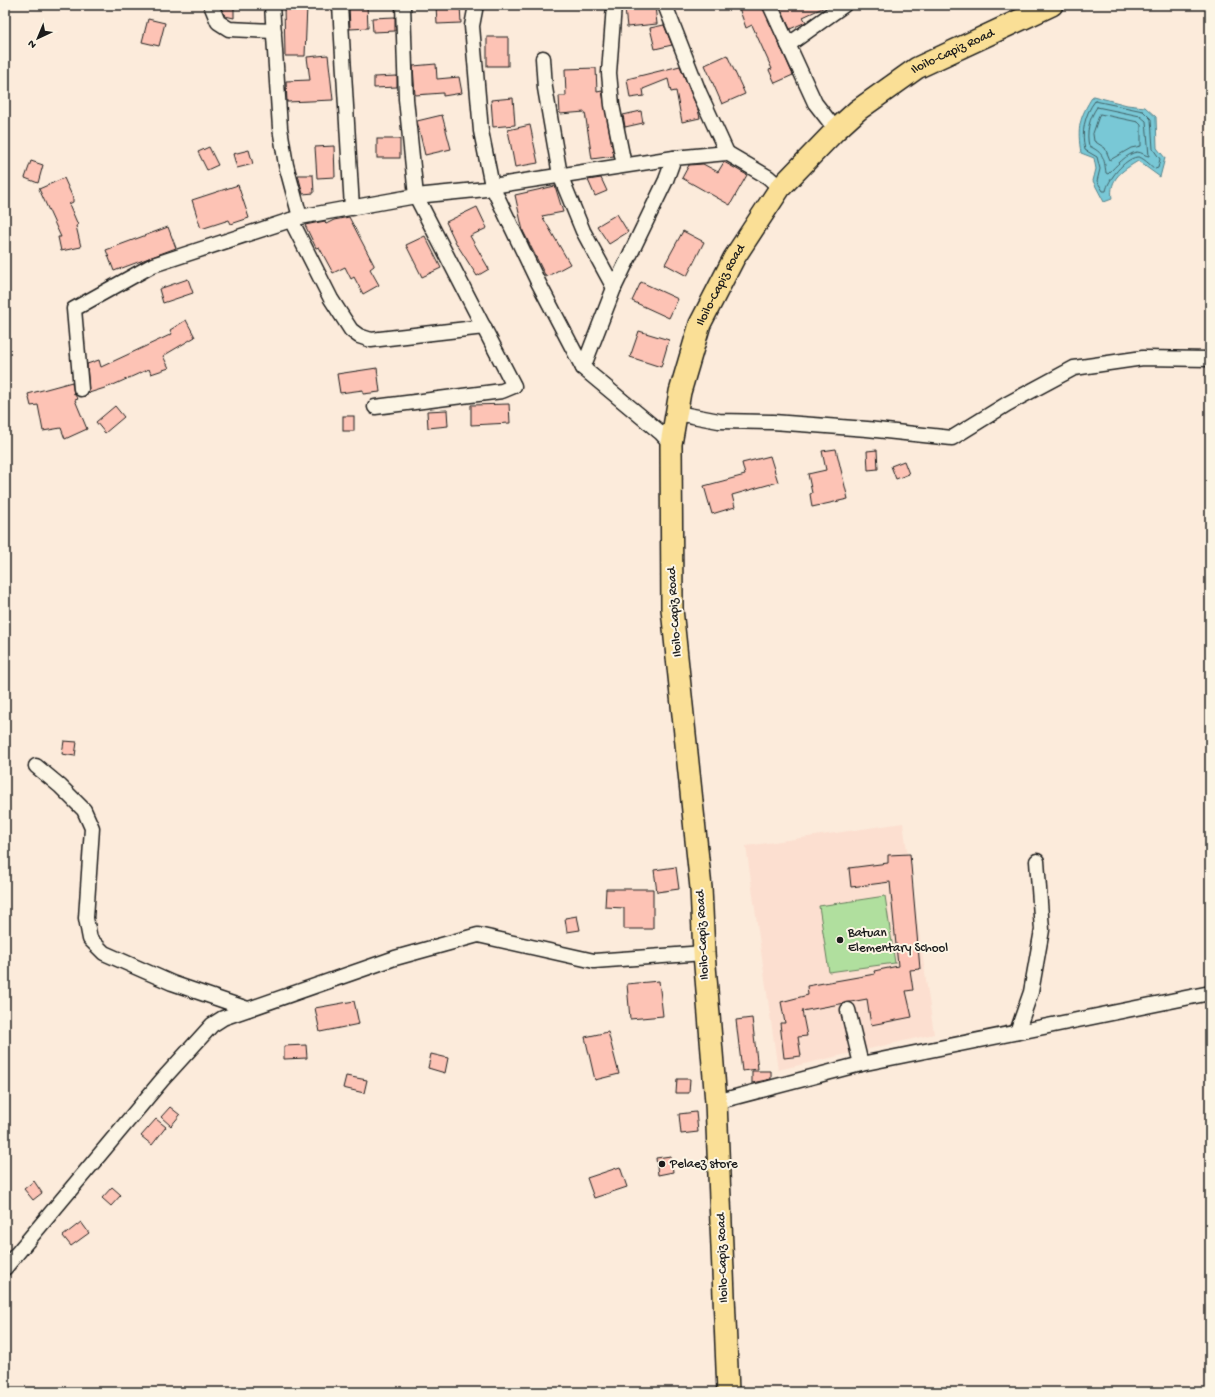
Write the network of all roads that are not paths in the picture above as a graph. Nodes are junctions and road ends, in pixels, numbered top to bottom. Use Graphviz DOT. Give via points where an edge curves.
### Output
graph roads {
  1 [pos="211,5"];
  2 [pos="272,5"];
  3 [pos="340,5"];
  4 [pos="403,5"];
  5 [pos="476,5"];
  6 [pos="614,5"];
  7 [pos="665,5"];
  8 [pos="770,5"];
  9 [pos="844,5"];
  10 [pos="1052,5"];
  11 [pos="274,31"];
  12 [pos="788,45"];
  13 [pos="543,58"];
  14 [pos="836,130"];
  15 [pos="727,153"];
  16 [pos="674,158"];
  17 [pos="620,165"];
  18 [pos="560,175"];
  19 [pos="492,186"];
  20 [pos="780,188"];
  21 [pos="416,196"];
  22 [pos="352,208"];
  23 [pos="295,219"];
  24 [pos="614,288"];
  25 [pos="484,327"];
  26 [pos="1210,359"];
  27 [pos="583,368"];
  28 [pos="81,388"];
  29 [pos="375,407"];
  30 [pos="677,413"];
  31 [pos="671,444"];
  32 [pos="36,766"];
  33 [pos="1037,861"];
  34 [pos="704,952"];
  35 [pos="1210,993"];
  36 [pos="248,1008"];
  37 [pos="848,1010"];
  38 [pos="1017,1032"];
  39 [pos="861,1064"];
  40 [pos="716,1102"];
  41 [pos="5,1268"];
  42 [pos="728,1392"];
  1 -- 11 [label="street" via="218,22 230,29"];
  2 -- 11 [label="street"];
  3 -- 22 [label="street"];
  4 -- 21 [label="street" via="406,99"];
  5 -- 19 [label="street" via="472,26 480,123"];
  6 -- 17 [label="street" via="609,73 612,105 623,160"];
  7 -- 15 [label="street" via="699,92"];
  8 -- 12 [label="street"];
  9 -- 12 [label="street"];
  10 -- 14 [label="highway, Iloilo-Capiz Road" via="917,68 858,110"];
  11 -- 23 [label="street" via="280,128"];
  12 -- 14 [label="street" via="815,103"];
  13 -- 18 [label="street"];
  14 -- 20 [label="highway, Iloilo-Capiz Road"];
  15 -- 16 [label="street"];
  15 -- 20 [label="street" via="768,177"];
  16 -- 17 [label="street"];
  16 -- 24 [label="street"];
  17 -- 18 [label="street"];
  18 -- 19 [label="street"];
  18 -- 24 [label="street" via="583,232"];
  19 -- 21 [label="street" via="486,189"];
  19 -- 27 [label="street"];
  20 -- 30 [label="highway, Iloilo-Capiz Road" via="734,258 700,324 680,392"];
  21 -- 22 [label="street"];
  21 -- 25 [label="street"];
  22 -- 23 [label="street"];
  23 -- 25 [label="street" via="331,299 351,330 359,336 371,340"];
  23 -- 28 [label="street" via="152,265 74,309"];
  24 -- 27 [label="street"];
  25 -- 29 [label="street" via="514,386 502,391"];
  26 -- 30 [label="street" via="1143,358 1074,368 1007,404 952,438 866,429 718,421"];
  27 -- 31 [label="street"];
  30 -- 31 [label="highway, Iloilo-Capiz Road"];
  31 -- 34 [label="highway, Iloilo-Capiz Road" via="672,609 696,833"];
  32 -- 36 [label="street" via="84,810 92,828 86,918 90,939 104,953 172,983"];
  33 -- 38 [label="street" via="1042,930 1031,992"];
  34 -- 36 [label="street" via="594,961 478,935 395,958"];
  34 -- 40 [label="highway, Iloilo-Capiz Road"];
  35 -- 38 [label="street"];
  36 -- 41 [label="street" via="222,1018 212,1025 162,1080"];
  37 -- 39 [label="street"];
  38 -- 39 [label="street"];
  39 -- 40 [label="street"];
  40 -- 42 [label="highway, Iloilo-Capiz Road"];
}
